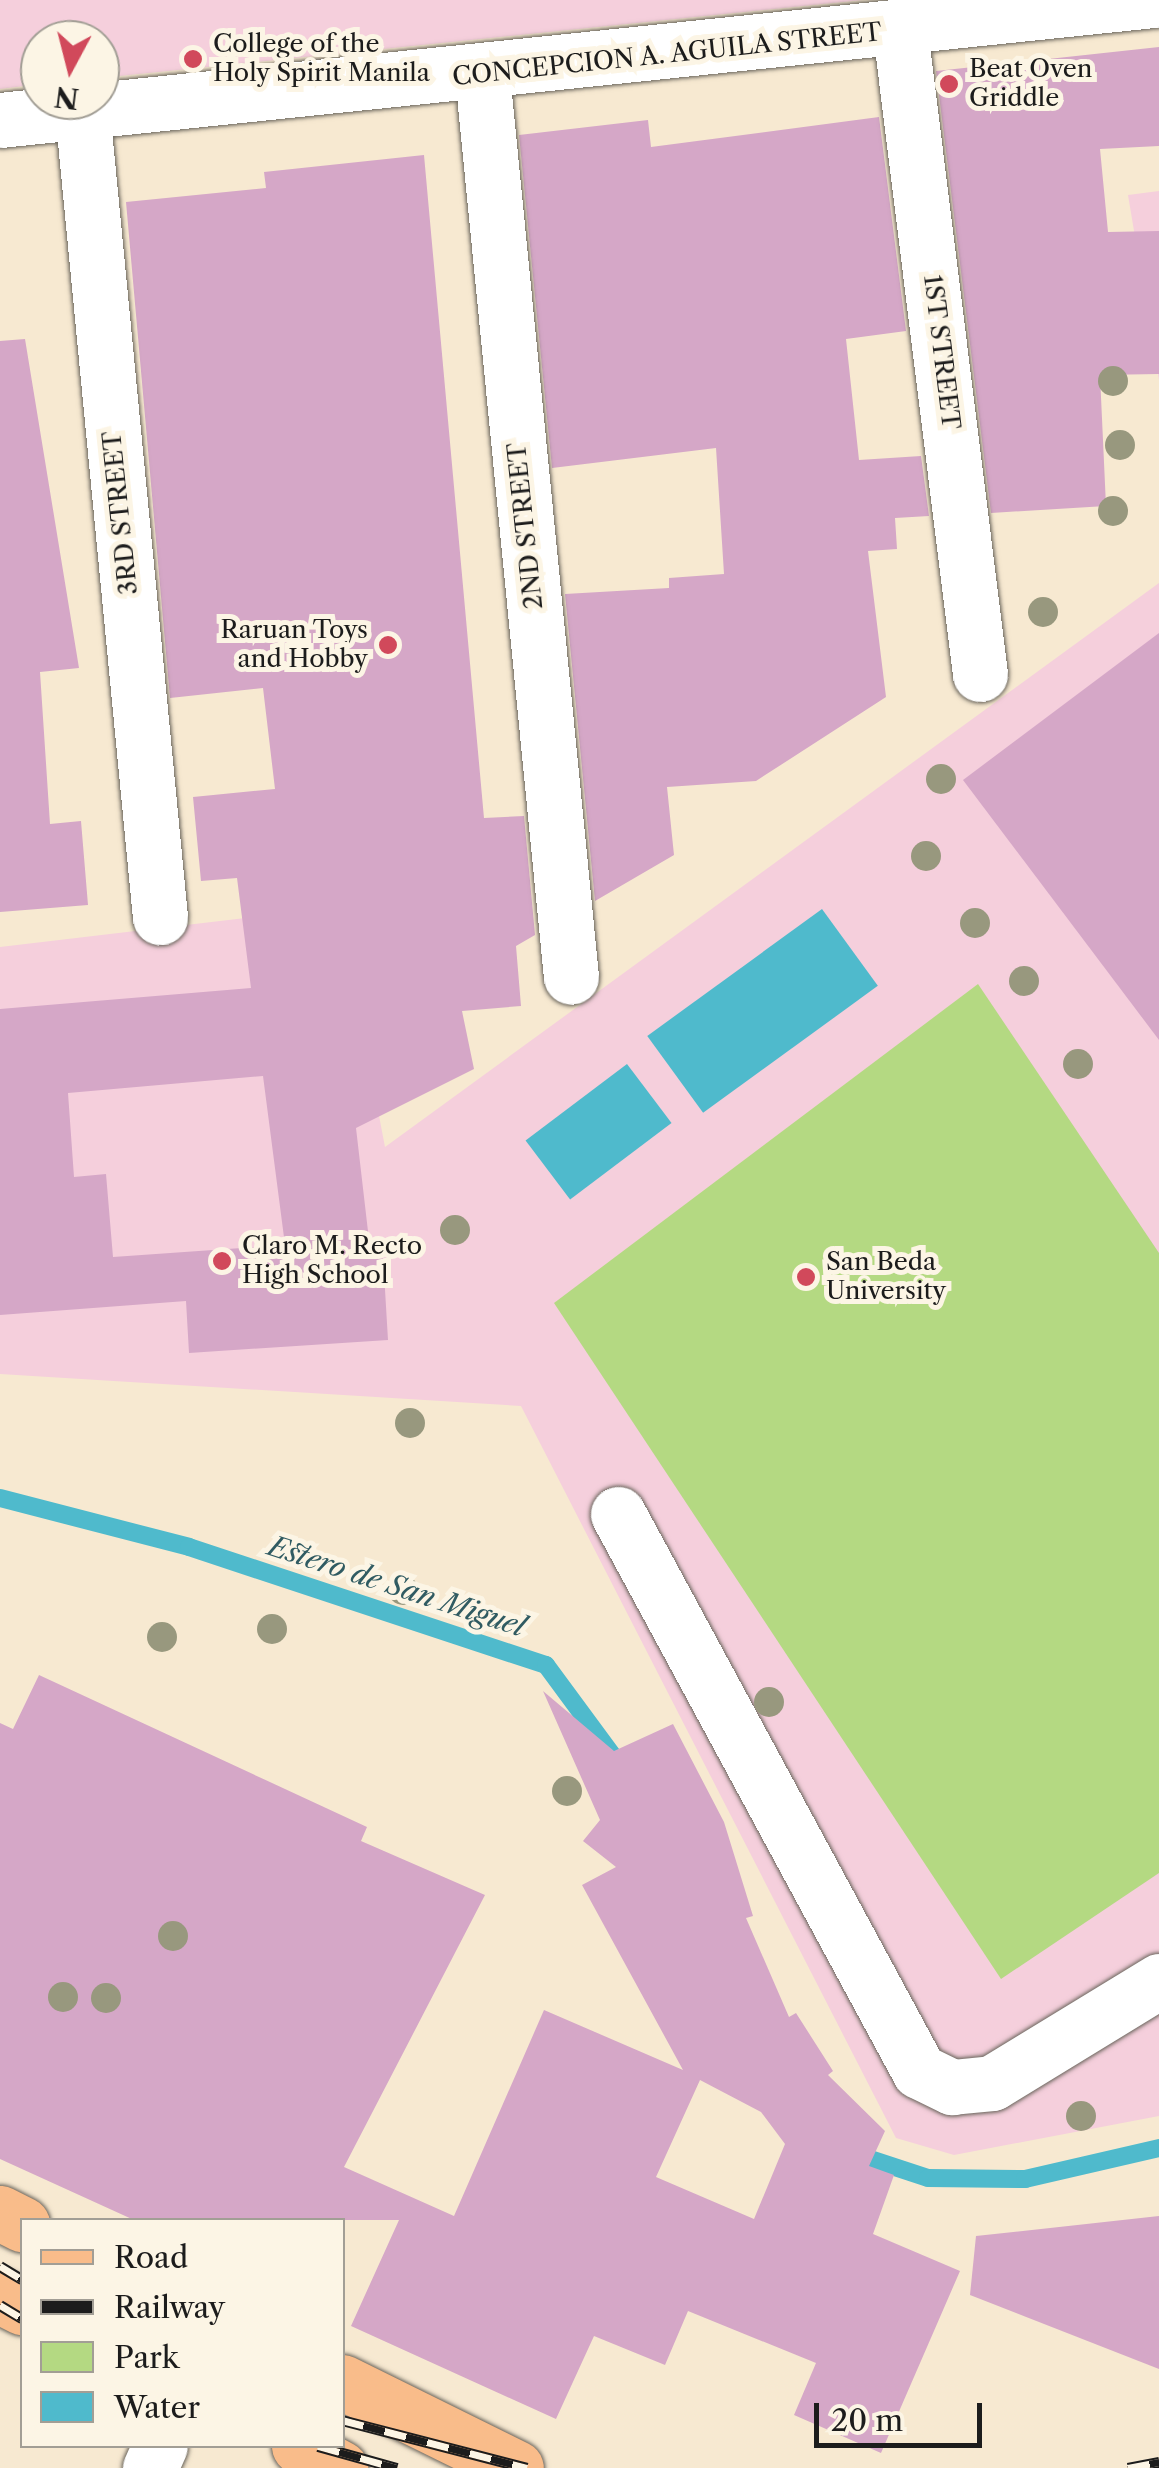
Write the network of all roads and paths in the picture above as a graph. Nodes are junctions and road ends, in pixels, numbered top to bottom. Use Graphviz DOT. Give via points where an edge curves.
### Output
graph roads {
  1 [pos="1154,0"];
  2 [pos="900,31"];
  3 [pos="482,74"];
  4 [pos="120,107"];
  5 [pos="83,120"];
  6 [pos="980,674"];
  7 [pos="160,916"];
  8 [pos="570,977"];
  9 [pos="618,1514"];
  10 [pos="1159,1981"];
  11 [pos="345,2383"];
  12 [pos="303,2448"];
  13 [pos="340,2468"];
  14 [pos="516,2468"];
  1 -- 2 [label="street, CONCEPCION A. AGUILA STREET"];
  2 -- 3 [label="street, CONCEPCION A. AGUILA STREET"];
  2 -- 6 [label="street, 1ST STREET"];
  3 -- 4 [label="street, CONCEPCION A. AGUILA STREET"];
  3 -- 8 [label="street, 2ND STREET"];
  5 -- 7 [label="street, 3RD STREET"];
  9 -- 10 [label="street" via="918,2071 952,2087 992,2083"];
  11 -- 14 [label="main road"];
  12 -- 13 [label="main road"];
}
